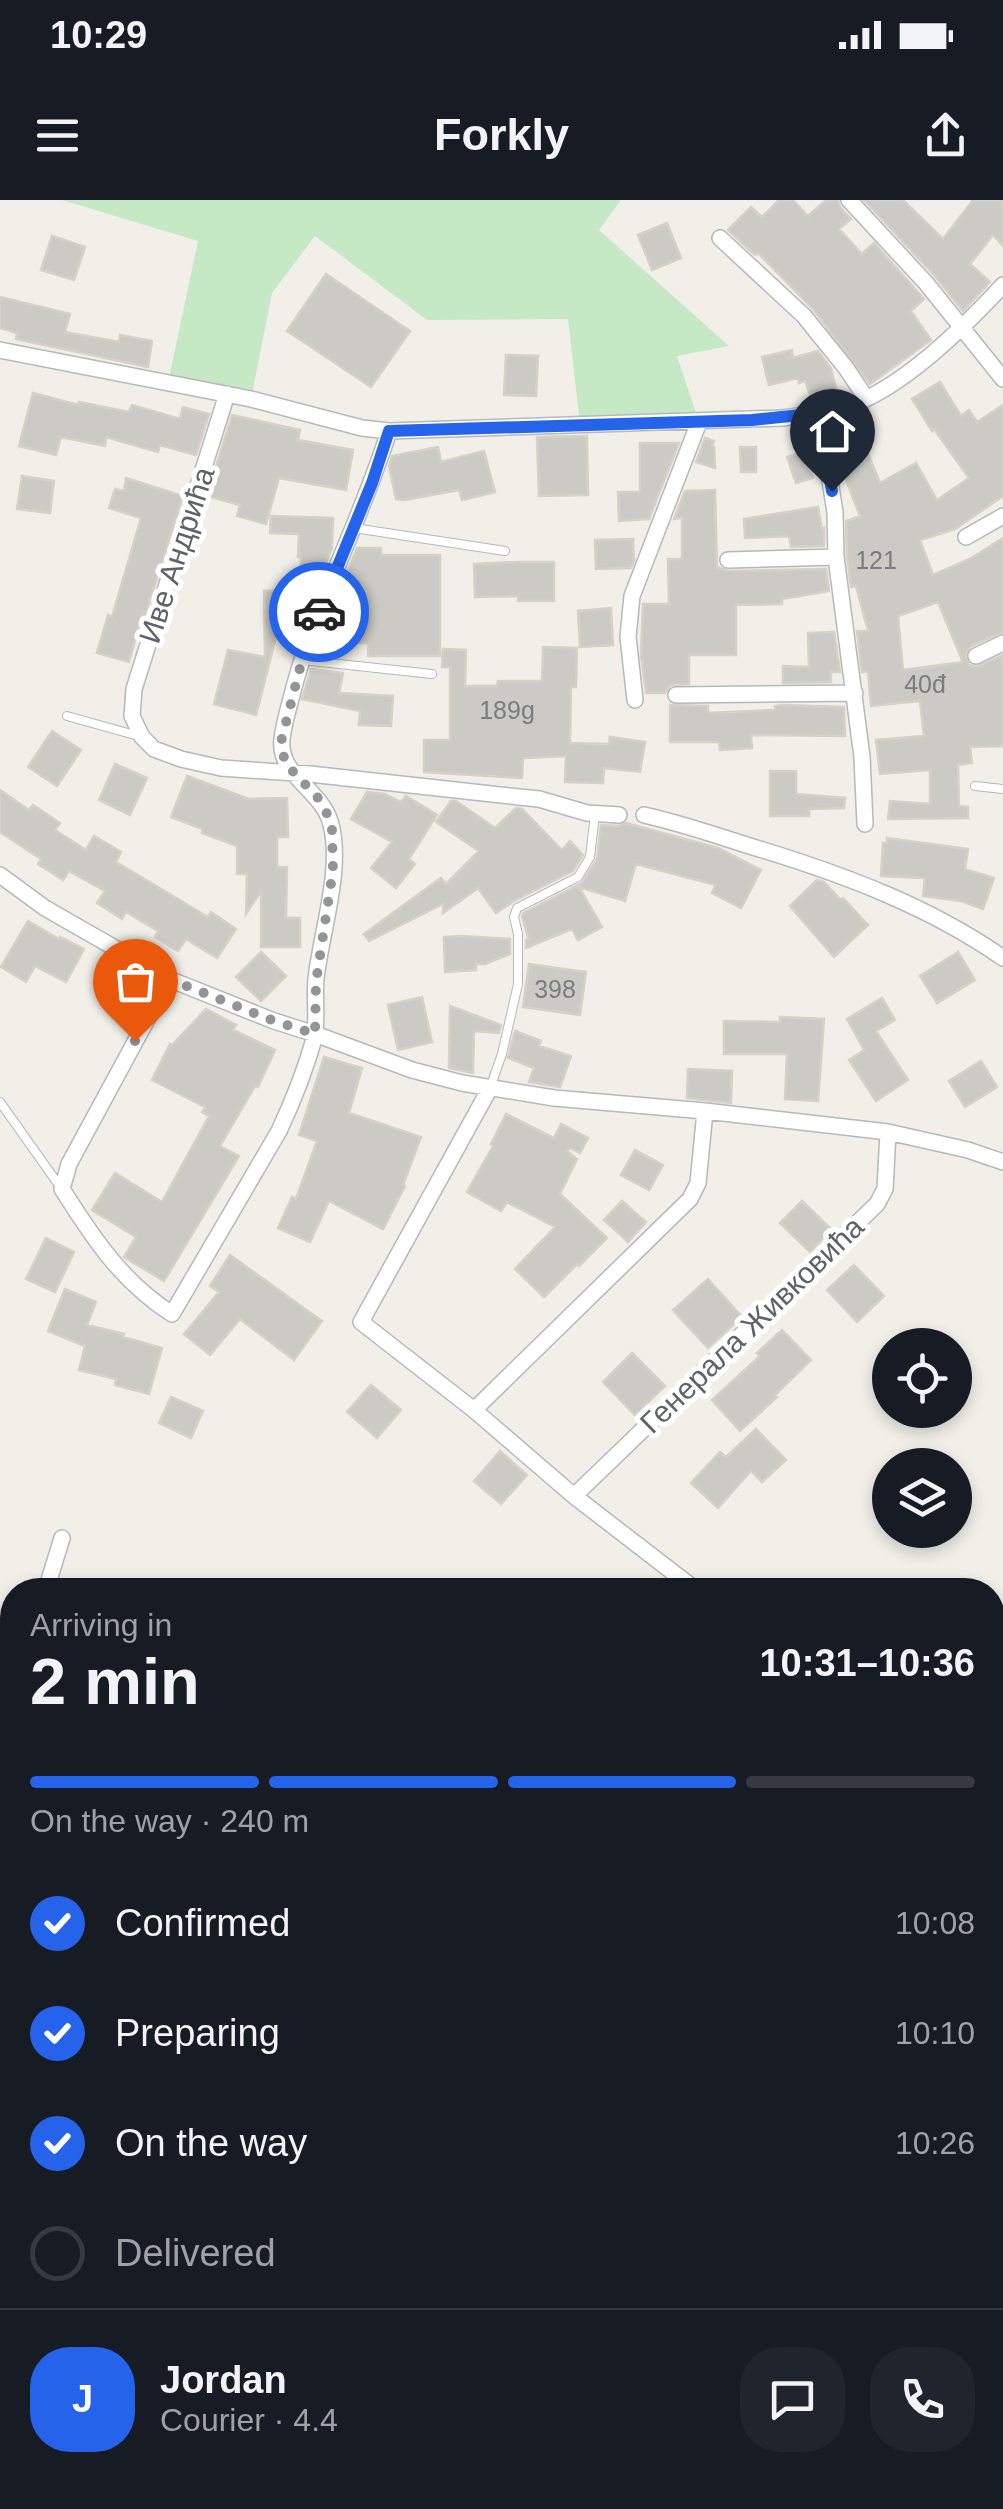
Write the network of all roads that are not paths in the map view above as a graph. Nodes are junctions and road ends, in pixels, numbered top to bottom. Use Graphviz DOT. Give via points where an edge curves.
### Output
graph roads {
  1 [pos="849,200"];
  2 [pos="720,238"];
  3 [pos="1003,285"];
  4 [pos="960,328"];
  5 [pos="0,350"];
  6 [pos="1003,379"];
  7 [pos="227,394"];
  8 [pos="866,398"];
  9 [pos="819,413"];
  10 [pos="699,422"];
  11 [pos="389,431"];
  12 [pos="1003,516"];
  13 [pos="354,528"];
  14 [pos="966,537"];
  15 [pos="505,551"];
  16 [pos="836,557"];
  17 [pos="728,560"];
  18 [pos="1003,643"];
  19 [pos="976,656"];
  20 [pos="302,660"];
  21 [pos="432,674"];
  22 [pos="855,694"];
  23 [pos="676,695"];
  24 [pos="635,700"];
  25 [pos="67,716"];
  26 [pos="142,737"];
  27 [pos="292,772"];
  28 [pos="976,786"];
  29 [pos="1003,789"];
  30 [pos="595,814"];
  31 [pos="619,815"];
  32 [pos="644,815"];
  33 [pos="866,824"];
  34 [pos="0,875"];
  35 [pos="1003,958"];
  36 [pos="169,979"];
  37 [pos="315,1034"];
  38 [pos="490,1088"];
  39 [pos="0,1102"];
  40 [pos="705,1111"];
  41 [pos="888,1132"];
  42 [pos="1003,1162"];
  43 [pos="62,1189"];
  44 [pos="474,1410"];
  45 [pos="574,1496"];
  46 [pos="62,1538"];
  47 [pos="50,1578"];
  48 [pos="680,1578"];
  1 -- 4 [label="street"];
  2 -- 8 [label="street" via="804,316"];
  3 -- 4 [label="street"];
  4 -- 6 [label="street"];
  4 -- 8 [label="street" via="899,380"];
  5 -- 7 [label="street"];
  7 -- 11 [label="street"];
  7 -- 26 [label="street, Иве Андрића" via="134,689 132,716"];
  8 -- 9 [label="street"];
  9 -- 10 [label="street"];
  9 -- 16 [label="street"];
  10 -- 11 [label="street"];
  10 -- 24 [label="street" via="632,596 628,637"];
  11 -- 13 [label="street"];
  12 -- 14 [label="street"];
  13 -- 15 [label="lane"];
  13 -- 20 [label="street"];
  16 -- 17 [label="street"];
  16 -- 22 [label="street"];
  18 -- 19 [label="street"];
  20 -- 21 [label="lane"];
  20 -- 27 [label="street" via="281,742"];
  22 -- 23 [label="street"];
  22 -- 33 [label="street"];
  25 -- 26 [label="lane"];
  26 -- 27 [label="street" via="181,759"];
  27 -- 30 [label="street" via="538,800"];
  27 -- 37 [label="street" via="318,798 332,830"];
  28 -- 29 [label="lane"];
  30 -- 31 [label="street"];
  30 -- 38 [label="lane" via="590,857 578,877 517,908 518,984"];
  32 -- 35 [label="street" via="875,883"];
  34 -- 36 [label="street"];
  36 -- 37 [label="street"];
  36 -- 43 [label="street" via="68,1164"];
  37 -- 38 [label="street" via="412,1070"];
  37 -- 43 [label="street" via="279,1131 172,1314 147,1298 98,1246"];
  38 -- 40 [label="street"];
  38 -- 44 [label="street" via="361,1322"];
  39 -- 43 [label="lane"];
  40 -- 41 [label="street"];
  40 -- 44 [label="street" via="698,1183 690,1199"];
  41 -- 42 [label="street"];
  41 -- 45 [label="street, Генерала Живковића" via="878,1204"];
  44 -- 45 [label="street"];
  45 -- 48 [label="street"];
  46 -- 47 [label="street"];
}
